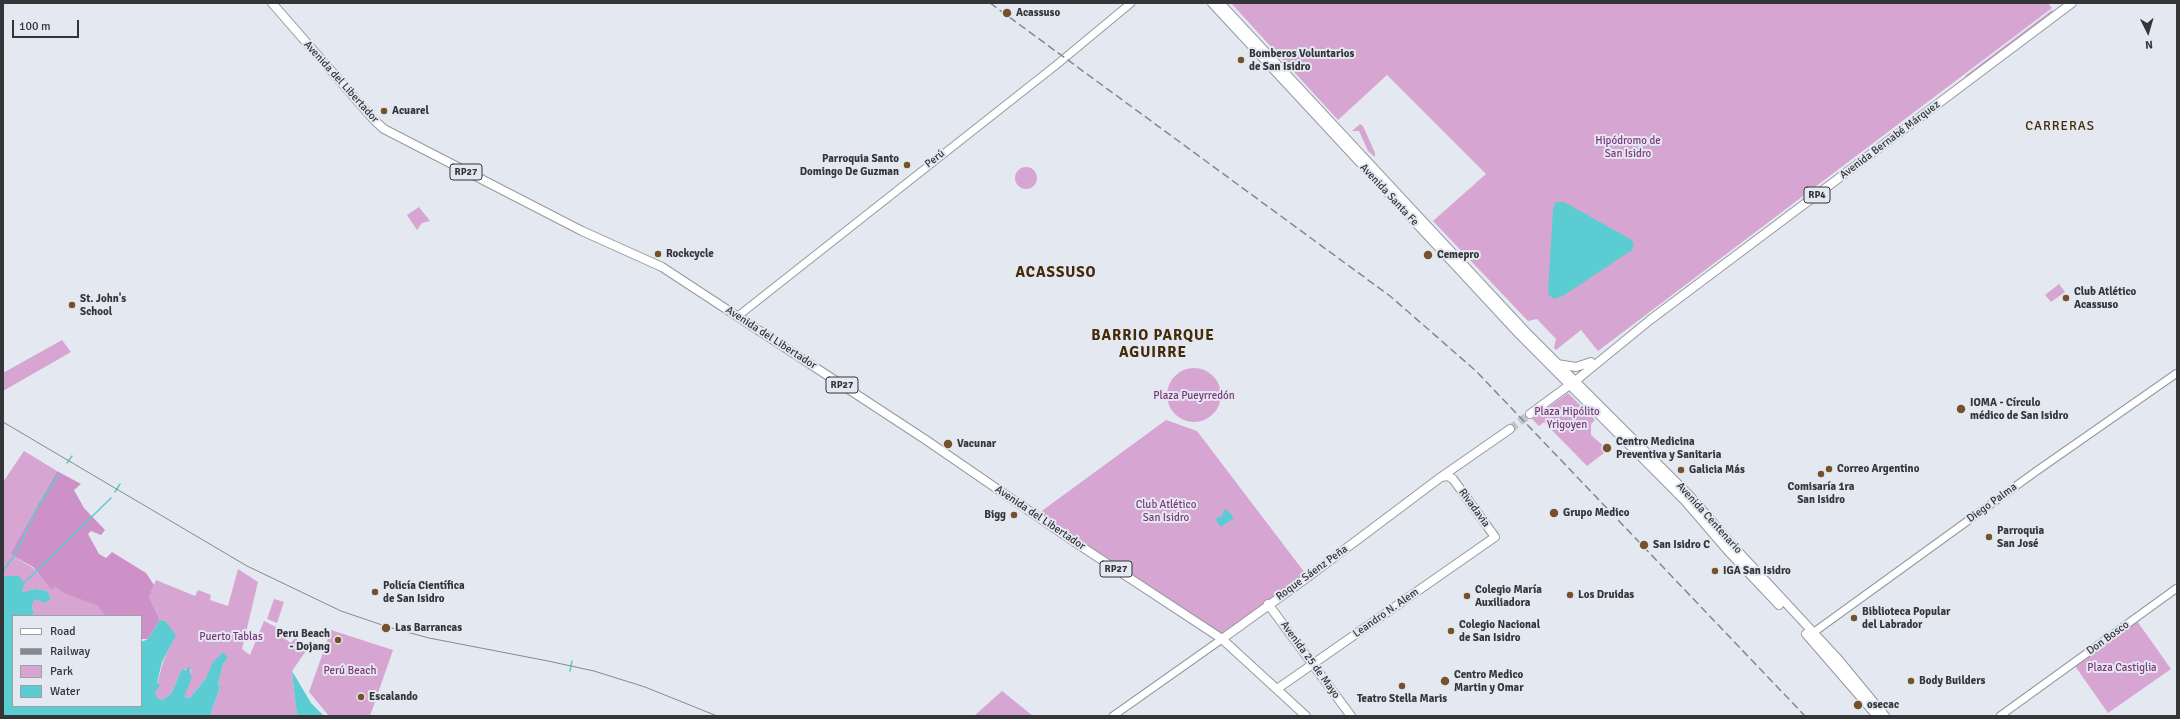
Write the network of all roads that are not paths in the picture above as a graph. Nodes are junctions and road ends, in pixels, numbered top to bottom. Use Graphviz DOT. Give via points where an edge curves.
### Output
graph roads {
  1 [pos="272,3"];
  2 [pos="1131,3"];
  3 [pos="1212,3"];
  4 [pos="1220,3"];
  5 [pos="2072,3"];
  6 [pos="1257,47"];
  7 [pos="738,316"];
  8 [pos="1650,320"];
  9 [pos="1591,362"];
  10 [pos="1556,364"];
  11 [pos="2177,373"];
  12 [pos="1571,383"];
  13 [pos="1530,414"];
  14 [pos="1510,429"];
  15 [pos="1460,464"];
  16 [pos="1441,477"];
  17 [pos="1453,479"];
  18 [pos="1496,537"];
  19 [pos="2177,588"];
  20 [pos="1268,604"];
  21 [pos="1810,634"];
  22 [pos="1222,639"];
  23 [pos="1312,664"];
  24 [pos="1278,689"];
  25 [pos="1114,716"];
  26 [pos="1306,716"];
  27 [pos="1351,716"];
  28 [pos="1876,716"];
  29 [pos="1885,716"];
  30 [pos="2000,716"];
  1 -- 7 [label="main road, Avenida del Libertador / RP27" via="384,129 582,231 654,263"];
  2 -- 7 [label="street, Perú"];
  3 -- 6 [label="main road, Avenida Santa Fe"];
  4 -- 6 [label="main road, Avenida Santa Fe"];
  5 -- 8 [label="main road, Avenida Bernabé Márquez / RP4"];
  6 -- 10 [label="main road, Avenida Santa Fe"];
  6 -- 12 [label="main road, Avenida Santa Fe"];
  7 -- 22 [label="main road, Avenida del Libertador / RP27"];
  8 -- 9 [label="main road, Avenida Bernabé Márquez / RP4" via="1640,324"];
  8 -- 12 [label="main road, Avenida Bernabé Márquez / RP4"];
  9 -- 10 [label="main road" via="1576,367"];
  9 -- 12 [label="main road, Avenida Bernabé Márquez / RP4"];
  10 -- 12 [label="main road, Avenida Santa Fe"];
  11 -- 21 [label="street, Diego Palma"];
  12 -- 13 [label="main road, RP4"];
  12 -- 21 [label="main road, Avenida Centenario" via="1685,501 1728,552"];
  14 -- 15 [label="main road, Roque Sáenz Peña"];
  15 -- 16 [label="main road, Roque Sáenz Peña"];
  15 -- 17 [label="main road, Rivadavia"];
  16 -- 17 [label="main road, Rivadavia" via="1448,476"];
  16 -- 20 [label="main road, Roque Sáenz Peña"];
  17 -- 18 [label="main road, Rivadavia"];
  18 -- 23 [label="main road, Leandro N. Alem"];
  19 -- 30 [label="street, Don Bosco"];
  20 -- 22 [label="main road, Roque Sáenz Peña"];
  20 -- 23 [label="main road, Avenida 25 de Mayo"];
  21 -- 28 [label="main road, Avenida Centenario"];
  21 -- 29 [label="main road, Avenida Centenario" via="1838,659"];
  22 -- 24 [label="main road, Avenida del Libertador / RP27"];
  22 -- 25 [label="street, Roque Sáenz Peña"];
  23 -- 24 [label="main road, Leandro N. Alem"];
  23 -- 27 [label="main road, Avenida 25 de Mayo"];
  24 -- 26 [label="main road, Avenida del Libertador / RP27"];
}
